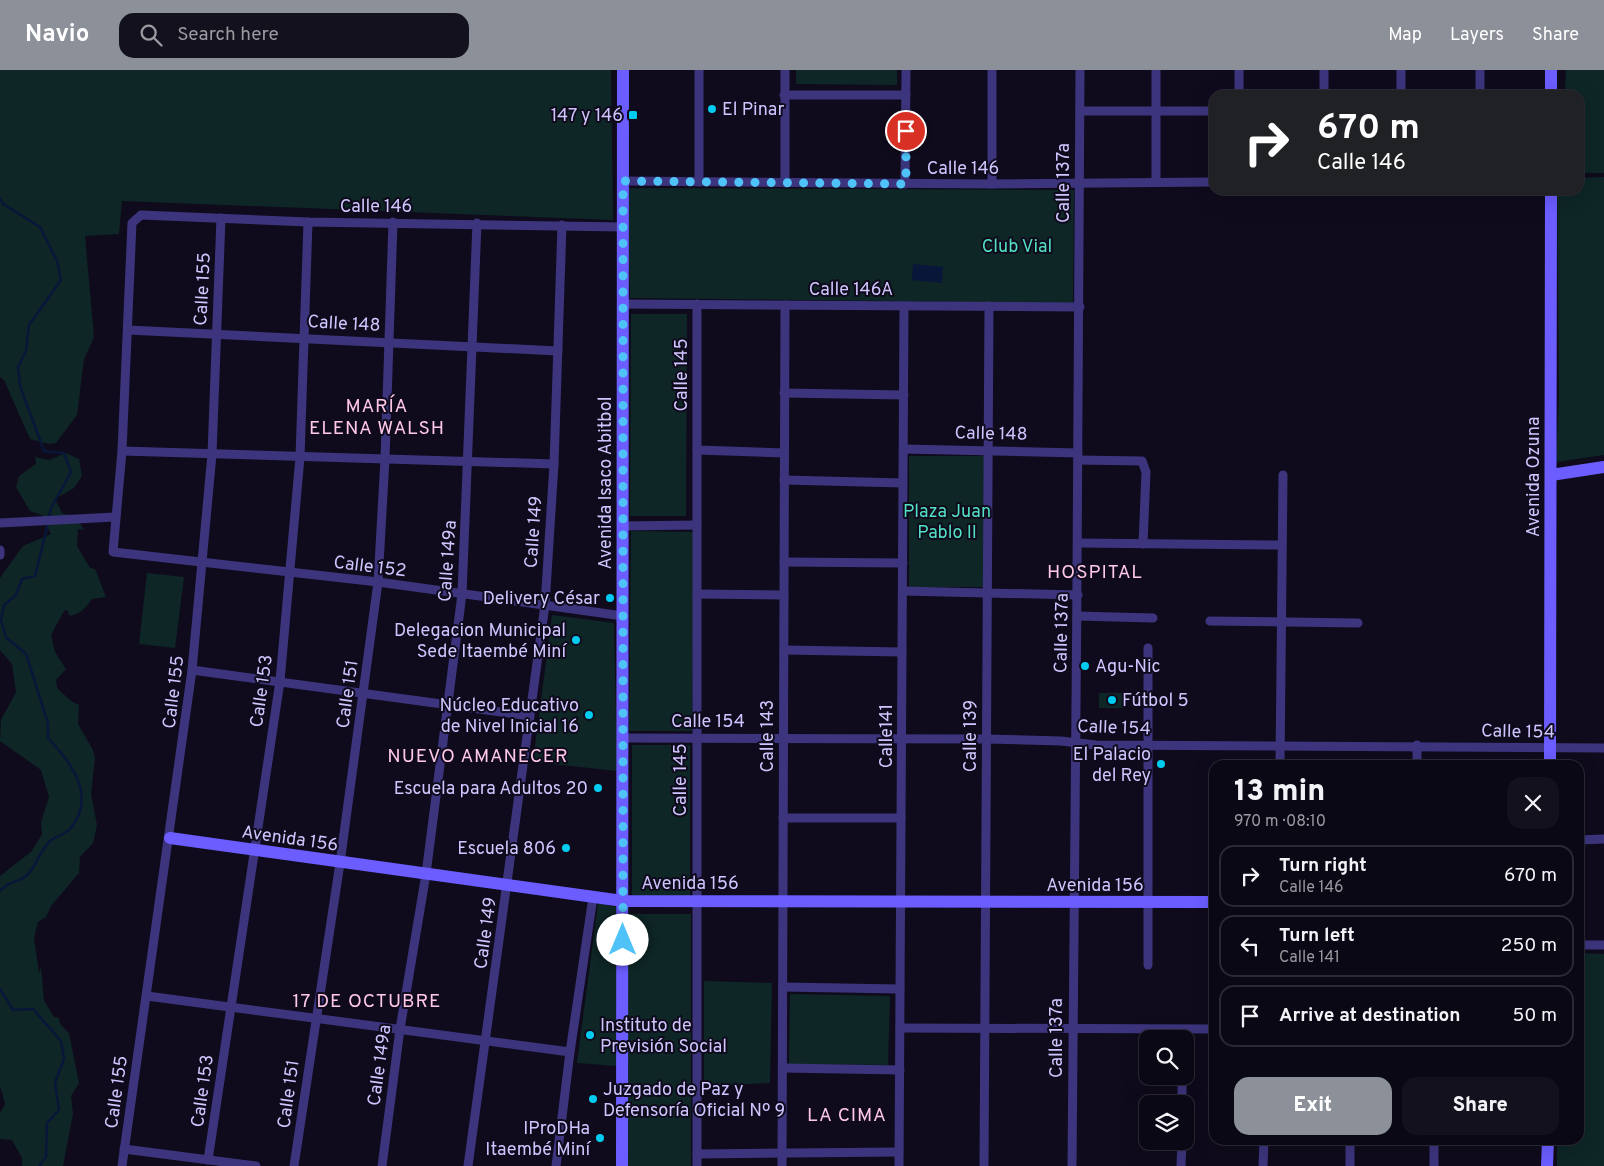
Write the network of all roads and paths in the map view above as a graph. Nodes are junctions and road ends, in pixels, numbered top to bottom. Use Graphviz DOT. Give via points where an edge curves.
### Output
graph roads {
  1 [pos="623,70"];
  2 [pos="698,70"];
  3 [pos="785,70"];
  4 [pos="906,70"];
  5 [pos="992,70"];
  6 [pos="1080,70"];
  7 [pos="1156,70"];
  8 [pos="1239,70"];
  9 [pos="1324,70"];
  10 [pos="1401,70"];
  11 [pos="1480,70"];
  12 [pos="1551,70"];
  13 [pos="1239,90"];
  14 [pos="1324,90"];
  15 [pos="1401,90"];
  16 [pos="1480,90"];
  17 [pos="1551,90"];
  18 [pos="784,95"];
  19 [pos="906,95"];
  20 [pos="1080,111"];
  21 [pos="1156,111"];
  22 [pos="1209,111"];
  23 [pos="623,181"];
  24 [pos="699,182"];
  25 [pos="1080,182"];
  26 [pos="1156,182"];
  27 [pos="1209,182"];
  28 [pos="785,183"];
  29 [pos="906,184"];
  30 [pos="992,184"];
  31 [pos="1551,195"];
  32 [pos="221,218"];
  33 [pos="308,222"];
  34 [pos="393,222"];
  35 [pos="477,223"];
  36 [pos="562,225"];
  37 [pos="623,227"];
  38 [pos="623,304"];
  39 [pos="697,304"];
  40 [pos="785,305"];
  41 [pos="904,306"];
  42 [pos="989,306"];
  43 [pos="1080,307"];
  44 [pos="128,330"];
  45 [pos="216,334"];
  46 [pos="306,339"];
  47 [pos="390,343"];
  48 [pos="473,347"];
  49 [pos="558,351"];
  50 [pos="784,392"];
  51 [pos="904,395"];
  52 [pos="904,448"];
  53 [pos="697,450"];
  54 [pos="988,450"];
  55 [pos="122,451"];
  56 [pos="784,453"];
  57 [pos="212,454"];
  58 [pos="1078,456"];
  59 [pos="300,457"];
  60 [pos="385,459"];
  61 [pos="469,462"];
  62 [pos="554,464"];
  63 [pos="1604,467"];
  64 [pos="1283,475"];
  65 [pos="1551,475"];
  66 [pos="784,480"];
  67 [pos="903,483"];
  68 [pos="115,517"];
  69 [pos="0,524"];
  70 [pos="697,525"];
  71 [pos="623,526"];
  72 [pos="1078,543"];
  73 [pos="1143,544"];
  74 [pos="1282,545"];
  75 [pos="0,550"];
  76 [pos="0,555"];
  77 [pos="784,562"];
  78 [pos="204,563"];
  79 [pos="903,563"];
  80 [pos="291,573"];
  81 [pos="378,582"];
  82 [pos="903,591"];
  83 [pos="987,593"];
  84 [pos="462,594"];
  85 [pos="697,594"];
  86 [pos="784,595"];
  87 [pos="1078,595"];
  88 [pos="545,605"];
  89 [pos="623,616"];
  90 [pos="1077,616"];
  91 [pos="1154,618"];
  92 [pos="1281,620"];
  93 [pos="1210,621"];
  94 [pos="1358,622"];
  95 [pos="1148,648"];
  96 [pos="784,650"];
  97 [pos="902,652"];
  98 [pos="192,670"];
  99 [pos="280,681"];
  100 [pos="363,693"];
  101 [pos="449,704"];
  102 [pos="530,716"];
  103 [pos="783,737"];
  104 [pos="623,738"];
  105 [pos="697,738"];
  106 [pos="902,739"];
  107 [pos="986,739"];
  108 [pos="1074,742"];
  109 [pos="1148,745"];
  110 [pos="1280,745"];
  111 [pos="1417,745"];
  112 [pos="1550,748"];
  113 [pos="1604,748"];
  114 [pos="1280,760"];
  115 [pos="1417,760"];
  116 [pos="1550,760"];
  117 [pos="783,818"];
  118 [pos="901,818"];
  119 [pos="170,838"];
  120 [pos="1584,840"];
  121 [pos="1604,840"];
  122 [pos="254,851"];
  123 [pos="340,862"];
  124 [pos="426,874"];
  125 [pos="508,886"];
  126 [pos="592,897"];
  127 [pos="622,900"];
  128 [pos="697,901"];
  129 [pos="783,901"];
  130 [pos="901,902"];
  131 [pos="985,902"];
  132 [pos="1073,902"];
  133 [pos="1149,902"];
  134 [pos="1209,902"];
  135 [pos="1584,945"];
  136 [pos="1604,945"];
  137 [pos="1148,964"];
  138 [pos="783,988"];
  139 [pos="900,989"];
  140 [pos="147,996"];
  141 [pos="230,1007"];
  142 [pos="315,1018"];
  143 [pos="900,1028"];
  144 [pos="984,1028"];
  145 [pos="1073,1028"];
  146 [pos="400,1029"];
  147 [pos="1182,1029"];
  148 [pos="1209,1029"];
  149 [pos="486,1042"];
  150 [pos="570,1052"];
  151 [pos="782,1068"];
  152 [pos="900,1070"];
  153 [pos="1264,1145"];
  154 [pos="1350,1145"];
  155 [pos="1434,1145"];
  156 [pos="1548,1145"];
  157 [pos="124,1149"];
  158 [pos="1182,1150"];
  159 [pos="782,1152"];
  160 [pos="899,1152"];
  161 [pos="696,1154"];
  162 [pos="208,1160"];
  163 [pos="122,1166"];
  164 [pos="256,1166"];
  165 [pos="294,1166"];
  166 [pos="382,1166"];
  167 [pos="468,1166"];
  168 [pos="556,1166"];
  169 [pos="622,1166"];
  170 [pos="696,1166"];
  171 [pos="782,1166"];
  172 [pos="899,1166"];
  173 [pos="984,1166"];
  174 [pos="1072,1166"];
  175 [pos="1181,1166"];
  176 [pos="1263,1166"];
  177 [pos="1350,1166"];
  178 [pos="1434,1166"];
  179 [pos="1547,1166"];
  1 -- 23 [label="main road, Avenida Isaco Abitbol"];
  2 -- 24 [label="street"];
  3 -- 18 [label="street"];
  4 -- 19 [label="street"];
  5 -- 30 [label="street"];
  6 -- 20 [label="street, Calle 137a"];
  7 -- 21 [label="street"];
  8 -- 13 [label="street"];
  9 -- 14 [label="street"];
  10 -- 15 [label="street"];
  11 -- 16 [label="street"];
  12 -- 17 [label="main road"];
  18 -- 19 [label="street"];
  18 -- 28 [label="street"];
  19 -- 29 [label="street"];
  20 -- 21 [label="street"];
  20 -- 25 [label="street, Calle 137a"];
  21 -- 22 [label="street"];
  21 -- 26 [label="street"];
  23 -- 24 [label="street, Calle 146"];
  23 -- 37 [label="main road, Avenida Isaco Abitbol"];
  24 -- 28 [label="street, Calle 146"];
  25 -- 26 [label="street, Calle 146"];
  25 -- 30 [label="street, Calle 146"];
  25 -- 43 [label="street, Calle 137a"];
  26 -- 27 [label="street, Calle 146"];
  28 -- 29 [label="street, Calle 146"];
  29 -- 30 [label="street, Calle 146"];
  31 -- 65 [label="main road, Avenida Ozuna"];
  32 -- 33 [label="street, Calle 146"];
  32 -- 44 [label="street, Calle 146" via="141,214 132,223"];
  32 -- 45 [label="street, Calle 155"];
  33 -- 34 [label="street, Calle 146"];
  33 -- 46 [label="street, Calle 153"];
  34 -- 35 [label="street, Calle 146"];
  34 -- 47 [label="street, Calle 151"];
  35 -- 36 [label="street, Calle 146"];
  35 -- 48 [label="street, Calle 149a"];
  36 -- 37 [label="street, Calle 146"];
  36 -- 49 [label="street, Calle 149"];
  37 -- 38 [label="main road, Avenida Isaco Abitbol"];
  38 -- 39 [label="street, Calle 146A"];
  38 -- 71 [label="main road, Avenida Isaco Abitbol"];
  39 -- 40 [label="street, Calle 146A"];
  39 -- 53 [label="street, Calle 145"];
  40 -- 41 [label="street, Calle 146A"];
  40 -- 50 [label="street, Calle 143"];
  41 -- 42 [label="street, Calle 146A"];
  41 -- 51 [label="street, Calle141"];
  42 -- 43 [label="street, Calle 146A"];
  42 -- 54 [label="street, Calle 139"];
  43 -- 58 [label="street, Calle 137a"];
  44 -- 45 [label="street, Calle 148"];
  44 -- 55 [label="street"];
  45 -- 46 [label="street, Calle 148"];
  45 -- 57 [label="street, Calle 155"];
  46 -- 47 [label="street, Calle 148"];
  46 -- 59 [label="street, Calle 153"];
  47 -- 48 [label="street, Calle 148"];
  47 -- 60 [label="street, Calle 151"];
  48 -- 49 [label="street, Calle 148"];
  48 -- 61 [label="street, Calle 149a"];
  49 -- 62 [label="street, Calle 149"];
  50 -- 51 [label="street"];
  50 -- 56 [label="street, Calle 143"];
  51 -- 52 [label="street, Calle141"];
  52 -- 54 [label="street, Calle 148"];
  52 -- 67 [label="street, Calle141"];
  53 -- 56 [label="street"];
  53 -- 70 [label="street, Calle 145"];
  54 -- 58 [label="street, Calle 148"];
  54 -- 83 [label="street, Calle 139"];
  55 -- 57 [label="street"];
  55 -- 68 [label="street"];
  56 -- 66 [label="street, Calle 143"];
  57 -- 59 [label="street"];
  57 -- 78 [label="street, Calle 155"];
  58 -- 72 [label="street, Calle 137a"];
  58 -- 73 [label="street, Calle 148" via="1142,461 1146,472"];
  59 -- 60 [label="street"];
  59 -- 80 [label="street, Calle 153"];
  60 -- 61 [label="street"];
  60 -- 81 [label="street, Calle 151"];
  61 -- 62 [label="street"];
  61 -- 84 [label="street, Calle 149a"];
  62 -- 88 [label="street, Calle 149"];
  63 -- 65 [label="main road"];
  64 -- 74 [label="street"];
  65 -- 112 [label="main road, Avenida Ozuna"];
  66 -- 67 [label="street"];
  66 -- 77 [label="street, Calle 143"];
  67 -- 79 [label="street, Calle141"];
  68 -- 69 [label="street"];
  68 -- 78 [label="street, Calle 152" via="113,552"];
  70 -- 71 [label="street"];
  70 -- 85 [label="street, Calle 145"];
  71 -- 89 [label="main road, Avenida Isaco Abitbol"];
  72 -- 73 [label="street"];
  72 -- 87 [label="street, Calle 137a"];
  73 -- 74 [label="street"];
  74 -- 92 [label="street"];
  75 -- 76 [label="street"];
  77 -- 79 [label="street"];
  77 -- 86 [label="street, Calle 143"];
  78 -- 80 [label="street, Calle 152"];
  78 -- 98 [label="street, Calle 155"];
  79 -- 82 [label="street, Calle141"];
  80 -- 81 [label="street, Calle 152"];
  80 -- 99 [label="street, Calle 153"];
  81 -- 84 [label="street, Calle 152"];
  81 -- 100 [label="street, Calle 151"];
  82 -- 83 [label="street"];
  82 -- 97 [label="street, Calle141"];
  83 -- 87 [label="street"];
  83 -- 107 [label="street, Calle 139"];
  84 -- 88 [label="street, Calle 152"];
  84 -- 101 [label="street, Calle 149a"];
  85 -- 86 [label="street"];
  85 -- 105 [label="street, Calle 145"];
  86 -- 96 [label="street, Calle 143"];
  87 -- 90 [label="street, Calle 137a"];
  88 -- 89 [label="street, Calle 152"];
  88 -- 102 [label="street, Calle 149"];
  89 -- 104 [label="main road, Avenida Isaco Abitbol"];
  90 -- 91 [label="street"];
  90 -- 108 [label="street, Calle 137a"];
  92 -- 93 [label="street"];
  92 -- 94 [label="street"];
  92 -- 110 [label="street"];
  95 -- 109 [label="street"];
  96 -- 97 [label="street"];
  96 -- 103 [label="street, Calle 143"];
  97 -- 106 [label="street, Calle141"];
  98 -- 99 [label="street"];
  98 -- 119 [label="street, Calle 155"];
  99 -- 100 [label="street"];
  99 -- 122 [label="street, Calle 153"];
  100 -- 101 [label="street"];
  100 -- 123 [label="street, Calle 151"];
  101 -- 102 [label="street"];
  101 -- 124 [label="street, Calle 149a"];
  102 -- 125 [label="street, Calle 149"];
  103 -- 105 [label="street, Calle 154"];
  103 -- 106 [label="street, Calle 154"];
  103 -- 117 [label="street, Calle 143"];
  104 -- 105 [label="street, Calle 154"];
  104 -- 127 [label="main road, Avenida Isaco Abitbol"];
  105 -- 128 [label="street, Calle 145"];
  106 -- 107 [label="street, Calle 154"];
  106 -- 118 [label="street, Calle141"];
  107 -- 108 [label="street, Calle 154"];
  107 -- 131 [label="street, Calle 139"];
  108 -- 109 [label="street, Calle 154"];
  108 -- 132 [label="street, Calle 137a"];
  109 -- 110 [label="street, Calle 154"];
  109 -- 133 [label="street"];
  110 -- 111 [label="street, Calle 154"];
  110 -- 114 [label="street"];
  111 -- 112 [label="street, Calle 154"];
  111 -- 115 [label="street"];
  112 -- 113 [label="street, Calle 154"];
  112 -- 116 [label="main road, Avenida Ozuna"];
  117 -- 118 [label="street"];
  117 -- 129 [label="street, Calle 143"];
  118 -- 130 [label="street, Calle141"];
  119 -- 122 [label="main road, Avenida 156"];
  119 -- 140 [label="street, Calle 155"];
  120 -- 121 [label="street"];
  122 -- 123 [label="main road, Avenida 156"];
  122 -- 141 [label="street, Calle 153"];
  123 -- 124 [label="main road, Avenida 156"];
  123 -- 142 [label="street, Calle 151"];
  124 -- 125 [label="main road, Avenida 156"];
  124 -- 146 [label="street, Calle 149a"];
  125 -- 126 [label="main road, Avenida 156"];
  125 -- 149 [label="street, Calle 149"];
  126 -- 127 [label="main road, Avenida 156"];
  126 -- 150 [label="street"];
  127 -- 128 [label="main road, Avenida 156"];
  127 -- 169 [label="main road, Avenida Isaco Abitbol"];
  128 -- 129 [label="main road, Avenida 156"];
  128 -- 161 [label="street, Calle 145"];
  129 -- 130 [label="main road, Avenida 156"];
  129 -- 138 [label="street, Calle 143"];
  130 -- 131 [label="main road, Avenida 156"];
  130 -- 139 [label="street, Calle141"];
  131 -- 132 [label="main road, Avenida 156"];
  131 -- 144 [label="street, Calle 139"];
  132 -- 133 [label="main road, Avenida 156"];
  132 -- 145 [label="street, Calle 137a"];
  133 -- 134 [label="main road, Avenida 156"];
  133 -- 137 [label="street"];
  135 -- 136 [label="street"];
  138 -- 139 [label="street"];
  138 -- 151 [label="street, Calle 143"];
  139 -- 143 [label="street, Calle141"];
  140 -- 141 [label="street"];
  140 -- 157 [label="street, Calle 155"];
  141 -- 142 [label="street"];
  141 -- 162 [label="street, Calle 153"];
  142 -- 146 [label="street"];
  142 -- 165 [label="street, Calle 151"];
  143 -- 144 [label="street"];
  143 -- 152 [label="street, Calle141"];
  144 -- 145 [label="street"];
  144 -- 173 [label="street, Calle 139"];
  145 -- 147 [label="street"];
  145 -- 174 [label="street, Calle 137a"];
  146 -- 149 [label="street"];
  146 -- 166 [label="street, Calle 149a"];
  147 -- 148 [label="street"];
  149 -- 150 [label="street"];
  149 -- 167 [label="street, Calle 149"];
  150 -- 168 [label="street"];
  151 -- 152 [label="street"];
  151 -- 159 [label="street, Calle 143"];
  152 -- 160 [label="street, Calle141"];
  153 -- 176 [label="street"];
  154 -- 177 [label="street"];
  155 -- 178 [label="street"];
  156 -- 179 [label="main road"];
  157 -- 162 [label="street"];
  157 -- 163 [label="street, Calle 155"];
  158 -- 175 [label="street"];
  159 -- 160 [label="street"];
  159 -- 161 [label="street"];
  159 -- 171 [label="street, Calle 143"];
  160 -- 172 [label="street, Calle141"];
  161 -- 170 [label="street, Calle 145"];
  162 -- 164 [label="street"];
}
